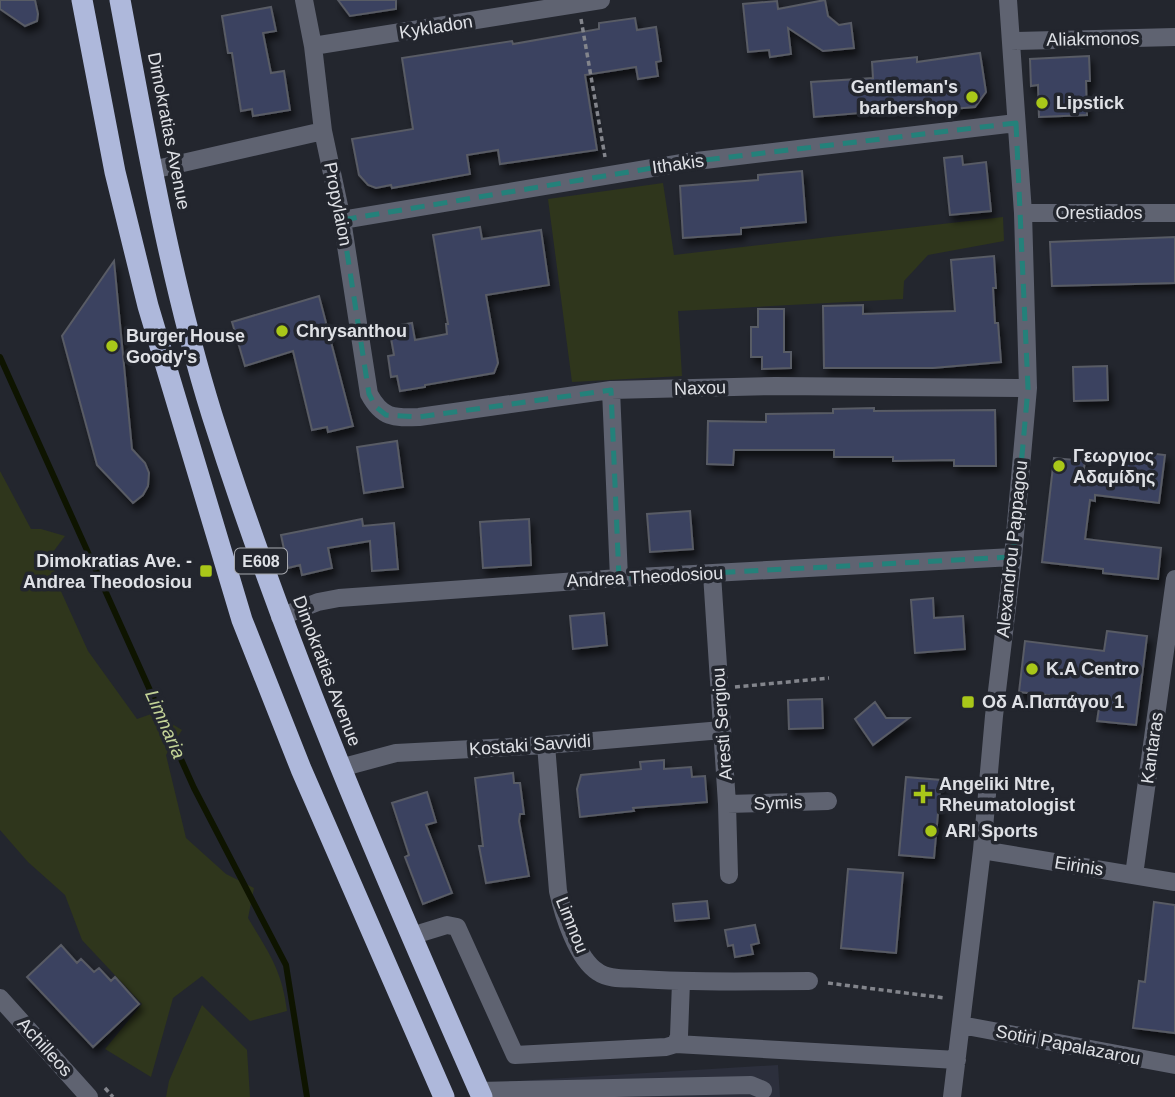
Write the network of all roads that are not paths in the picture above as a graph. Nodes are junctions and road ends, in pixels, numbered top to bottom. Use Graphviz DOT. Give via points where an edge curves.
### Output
graph roads {
  1 [pos="82,0"];
  2 [pos="120,0"];
  3 [pos="304,0"];
  4 [pos="601,0"];
  5 [pos="1008,0"];
  6 [pos="1175,37"];
  7 [pos="1011,41"];
  8 [pos="313,46"];
  9 [pos="1016,123"];
  10 [pos="323,131"];
  11 [pos="152,170"];
  12 [pos="1023,213"];
  13 [pos="1175,213"];
  14 [pos="342,220"];
  15 [pos="1028,388"];
  16 [pos="611,390"];
  17 [pos="376,407"];
  18 [pos="1013,557"];
  19 [pos="712,574"];
  20 [pos="619,578"];
  21 [pos="1175,582"];
  22 [pos="280,617"];
  23 [pos="722,730"];
  24 [pos="546,745"];
  25 [pos="340,768"];
  26 [pos="828,801"];
  27 [pos="727,804"];
  28 [pos="982,850"];
  29 [pos="729,875"];
  30 [pos="1134,875"];
  31 [pos="1175,882"];
  32 [pos="411,936"];
  33 [pos="809,981"];
  34 [pos="681,982"];
  35 [pos="0,998"];
  36 [pos="961,1025"];
  37 [pos="676,1044"];
  38 [pos="957,1060"];
  39 [pos="1175,1065"];
  40 [pos="763,1090"];
  41 [pos="480,1094"];
  42 [pos="441,1096"];
  43 [pos="89,1097"];
  44 [pos="952,1097"];
  1 -- 42 [label="highway, E608" via="115,172 148,306 242,620"];
  2 -- 11 [label="highway, Dimokratias Avenue / E608"];
  3 -- 8 [label="street, Propylaion"];
  4 -- 8 [label="street, Kykladon"];
  5 -- 7 [label="street, Alexandrou Pappagou"];
  6 -- 7 [label="street, Aliakmonos"];
  7 -- 9 [label="street, Alexandrou Pappagou"];
  8 -- 10 [label="street, Propylaion"];
  9 -- 12 [label="street, Alexandrou Pappagou"];
  9 -- 14 [label="street, Ithakis" via="688,162"];
  10 -- 11 [label="street"];
  10 -- 14 [label="street, Propylaion"];
  11 -- 22 [label="highway, Dimokratias Avenue / E608" via="212,413"];
  12 -- 13 [label="street, Orestiados"];
  12 -- 15 [label="street, Alexandrou Pappagou"];
  14 -- 17 [label="street, Propylaion" via="369,394"];
  15 -- 16 [label="street, Naxou"];
  15 -- 18 [label="street, Alexandrou Pappagou"];
  16 -- 17 [label="street, Naxou" via="419,417 386,415"];
  16 -- 20 [label="street"];
  18 -- 19 [label="street, Andrea Theodosiou"];
  18 -- 28 [label="street, Alexandrou Pappagou"];
  19 -- 20 [label="street, Andrea Theodosiou"];
  19 -- 23 [label="street, Aresti Sergiou"];
  20 -- 22 [label="street, Andrea Theodosiou" via="339,597"];
  21 -- 30 [label="street, Kantaras"];
  22 -- 25 [label="highway, Dimokratias Avenue / E608"];
  23 -- 24 [label="street, Kostaki Savvidi"];
  23 -- 27 [label="street, Aresti Sergiou"];
  24 -- 25 [label="street, Kostaki Savvidi" via="396,753"];
  24 -- 34 [label="street, Limnou" via="558,891 577,944 588,963 605,976"];
  25 -- 32 [label="highway, Dimokratias Avenue / E608"];
  26 -- 27 [label="street, Symis"];
  27 -- 29 [label="street, Aresti Sergiou"];
  28 -- 30 [label="street, Eirinis"];
  28 -- 36 [label="street, Alexandrou Pappagou"];
  30 -- 31 [label="street, Eirinis"];
  32 -- 37 [label="street" via="447,925 457,927 515,1055"];
  32 -- 41 [label="highway, Dimokratias Avenue / E608"];
  33 -- 34 [label="street, Limnou"];
  34 -- 37 [label="street"];
  35 -- 43 [label="street, Achilleos"];
  36 -- 38 [label="street, Alexandrou Pappagou"];
  36 -- 39 [label="street, Sotiri Papalazarou"];
  37 -- 38 [label="street"];
  38 -- 44 [label="street, Alexandrou Pappagou"];
  40 -- 41 [label="street" via="751,1084"];
}
